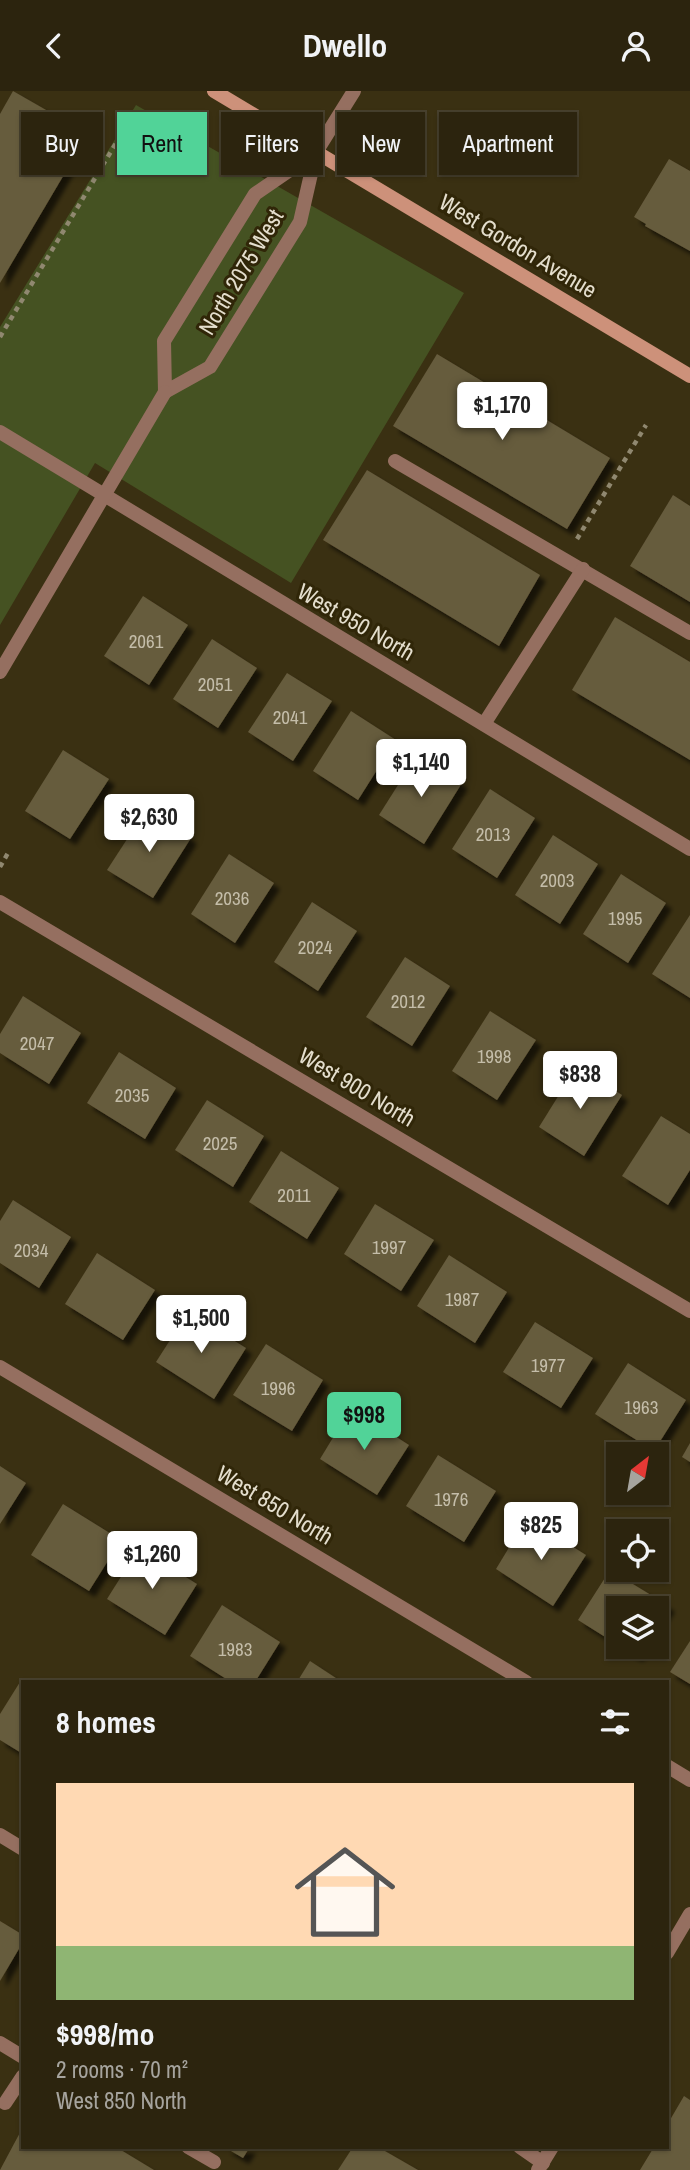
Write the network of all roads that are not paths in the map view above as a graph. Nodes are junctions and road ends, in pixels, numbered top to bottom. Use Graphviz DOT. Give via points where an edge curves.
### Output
graph roads {
  1 [pos="214,91"];
  2 [pos="354,91"];
  3 [pos="249,112"];
  4 [pos="323,141"];
  5 [pos="323,156"];
  6 [pos="283,175"];
  7 [pos="311,175"];
  8 [pos="690,376"];
  9 [pos="165,392"];
  10 [pos="0,432"];
  11 [pos="395,461"];
  12 [pos="105,498"];
  13 [pos="583,569"];
  14 [pos="690,633"];
  15 [pos="0,672"];
  16 [pos="485,724"];
  17 [pos="690,849"];
  18 [pos="0,902"];
  19 [pos="690,1311"];
  20 [pos="0,1367"];
  21 [pos="523,1680"];
  22 [pos="669,1767"];
  23 [pos="690,1780"];
  24 [pos="0,1835"];
  25 [pos="21,1848"];
  26 [pos="690,1914"];
  27 [pos="669,1950"];
  28 [pos="0,2043"];
  29 [pos="21,2056"];
  30 [pos="21,2079"];
  31 [pos="5,2103"];
  32 [pos="191,2149"];
  33 [pos="522,2149"];
  34 [pos="551,2149"];
  35 [pos="214,2162"];
  36 [pos="540,2166"];
  1 -- 3 [label="main road, West Gordon Avenue"];
  2 -- 4 [label="street"];
  5 -- 8 [label="main road, West Gordon Avenue"];
  6 -- 9 [label="street, North 2075 West" via="255,194 164,341"];
  7 -- 9 [label="street, North 2075 West" via="300,222 210,367"];
  9 -- 12 [label="street"];
  10 -- 12 [label="street, West 950 North"];
  11 -- 13 [label="street"];
  12 -- 15 [label="street"];
  12 -- 16 [label="street, West 950 North"];
  13 -- 14 [label="street"];
  13 -- 16 [label="street"];
  16 -- 17 [label="street, West 950 North"];
  18 -- 19 [label="street, West 900 North"];
  20 -- 21 [label="street, West 850 North"];
  22 -- 23 [label="street"];
  24 -- 25 [label="street"];
  26 -- 27 [label="street"];
  28 -- 29 [label="street"];
  30 -- 31 [label="street"];
  32 -- 35 [label="street"];
  33 -- 36 [label="street"];
  34 -- 36 [label="street"];
}
